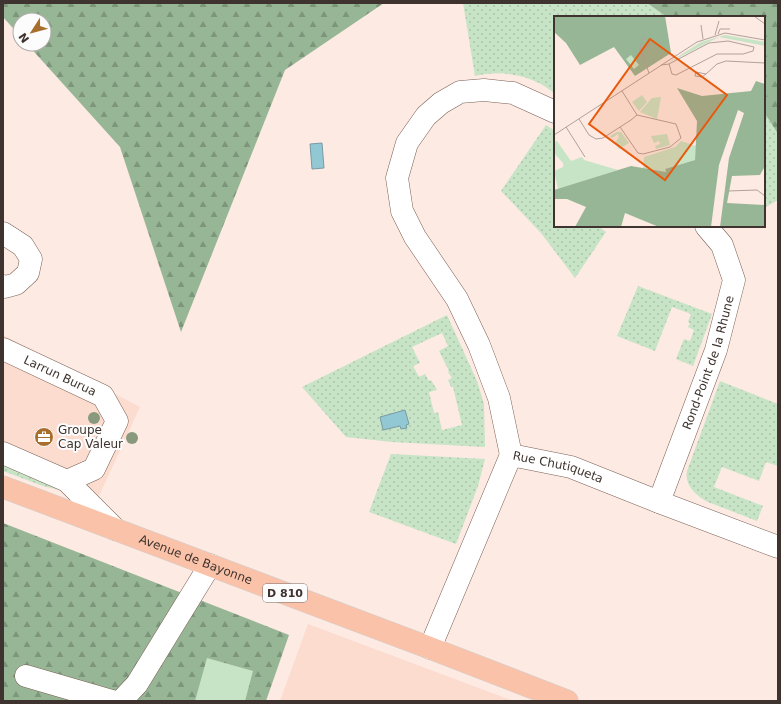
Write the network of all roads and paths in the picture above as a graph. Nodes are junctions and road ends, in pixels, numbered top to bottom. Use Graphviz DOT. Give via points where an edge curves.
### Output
graph roads {
  1 [pos="554,112"];
  2 [pos="707,227"];
  3 [pos="3,233"];
  4 [pos="3,286"];
  5 [pos="3,348"];
  6 [pos="3,453"];
  7 [pos="511,455"];
  8 [pos="67,481"];
  9 [pos="3,487"];
  10 [pos="659,502"];
  11 [pos="115,529"];
  12 [pos="778,547"];
  13 [pos="210,565"];
  14 [pos="430,648"];
  15 [pos="26,676"];
  16 [pos="112,701"];
  17 [pos="121,701"];
  18 [pos="567,701"];
  1 -- 7 [label="street" via="513,93 484,90 460,92 426,116 407,143 397,178 402,211 415,237 457,299 479,345 499,398"];
  2 -- 10 [label="street, Rond-Point de la Rhune" via="722,245 734,280 716,350"];
  3 -- 4 [label="street" via="23,246 31,259 28,273 16,284"];
  5 -- 8 [label="street, Larrun Burua" via="103,396 118,421 94,470"];
  6 -- 8 [label="street"];
  7 -- 10 [label="street, Rue Chutiqueta" via="571,467"];
  7 -- 14 [label="street, Rue Chutiqueta"];
  8 -- 11 [label="street"];
  9 -- 11 [label="main road, Avenue de Bayonne / D 810"];
  10 -- 12 [label="street, Rue Chutiqueta"];
  11 -- 13 [label="main road, Avenue de Bayonne / D 810"];
  13 -- 14 [label="main road, Avenue de Bayonne / D 810"];
  13 -- 17 [label="street" via="137,684"];
  14 -- 18 [label="main road, Avenue de Bayonne / D 810"];
  15 -- 16 [label="street"];
}
